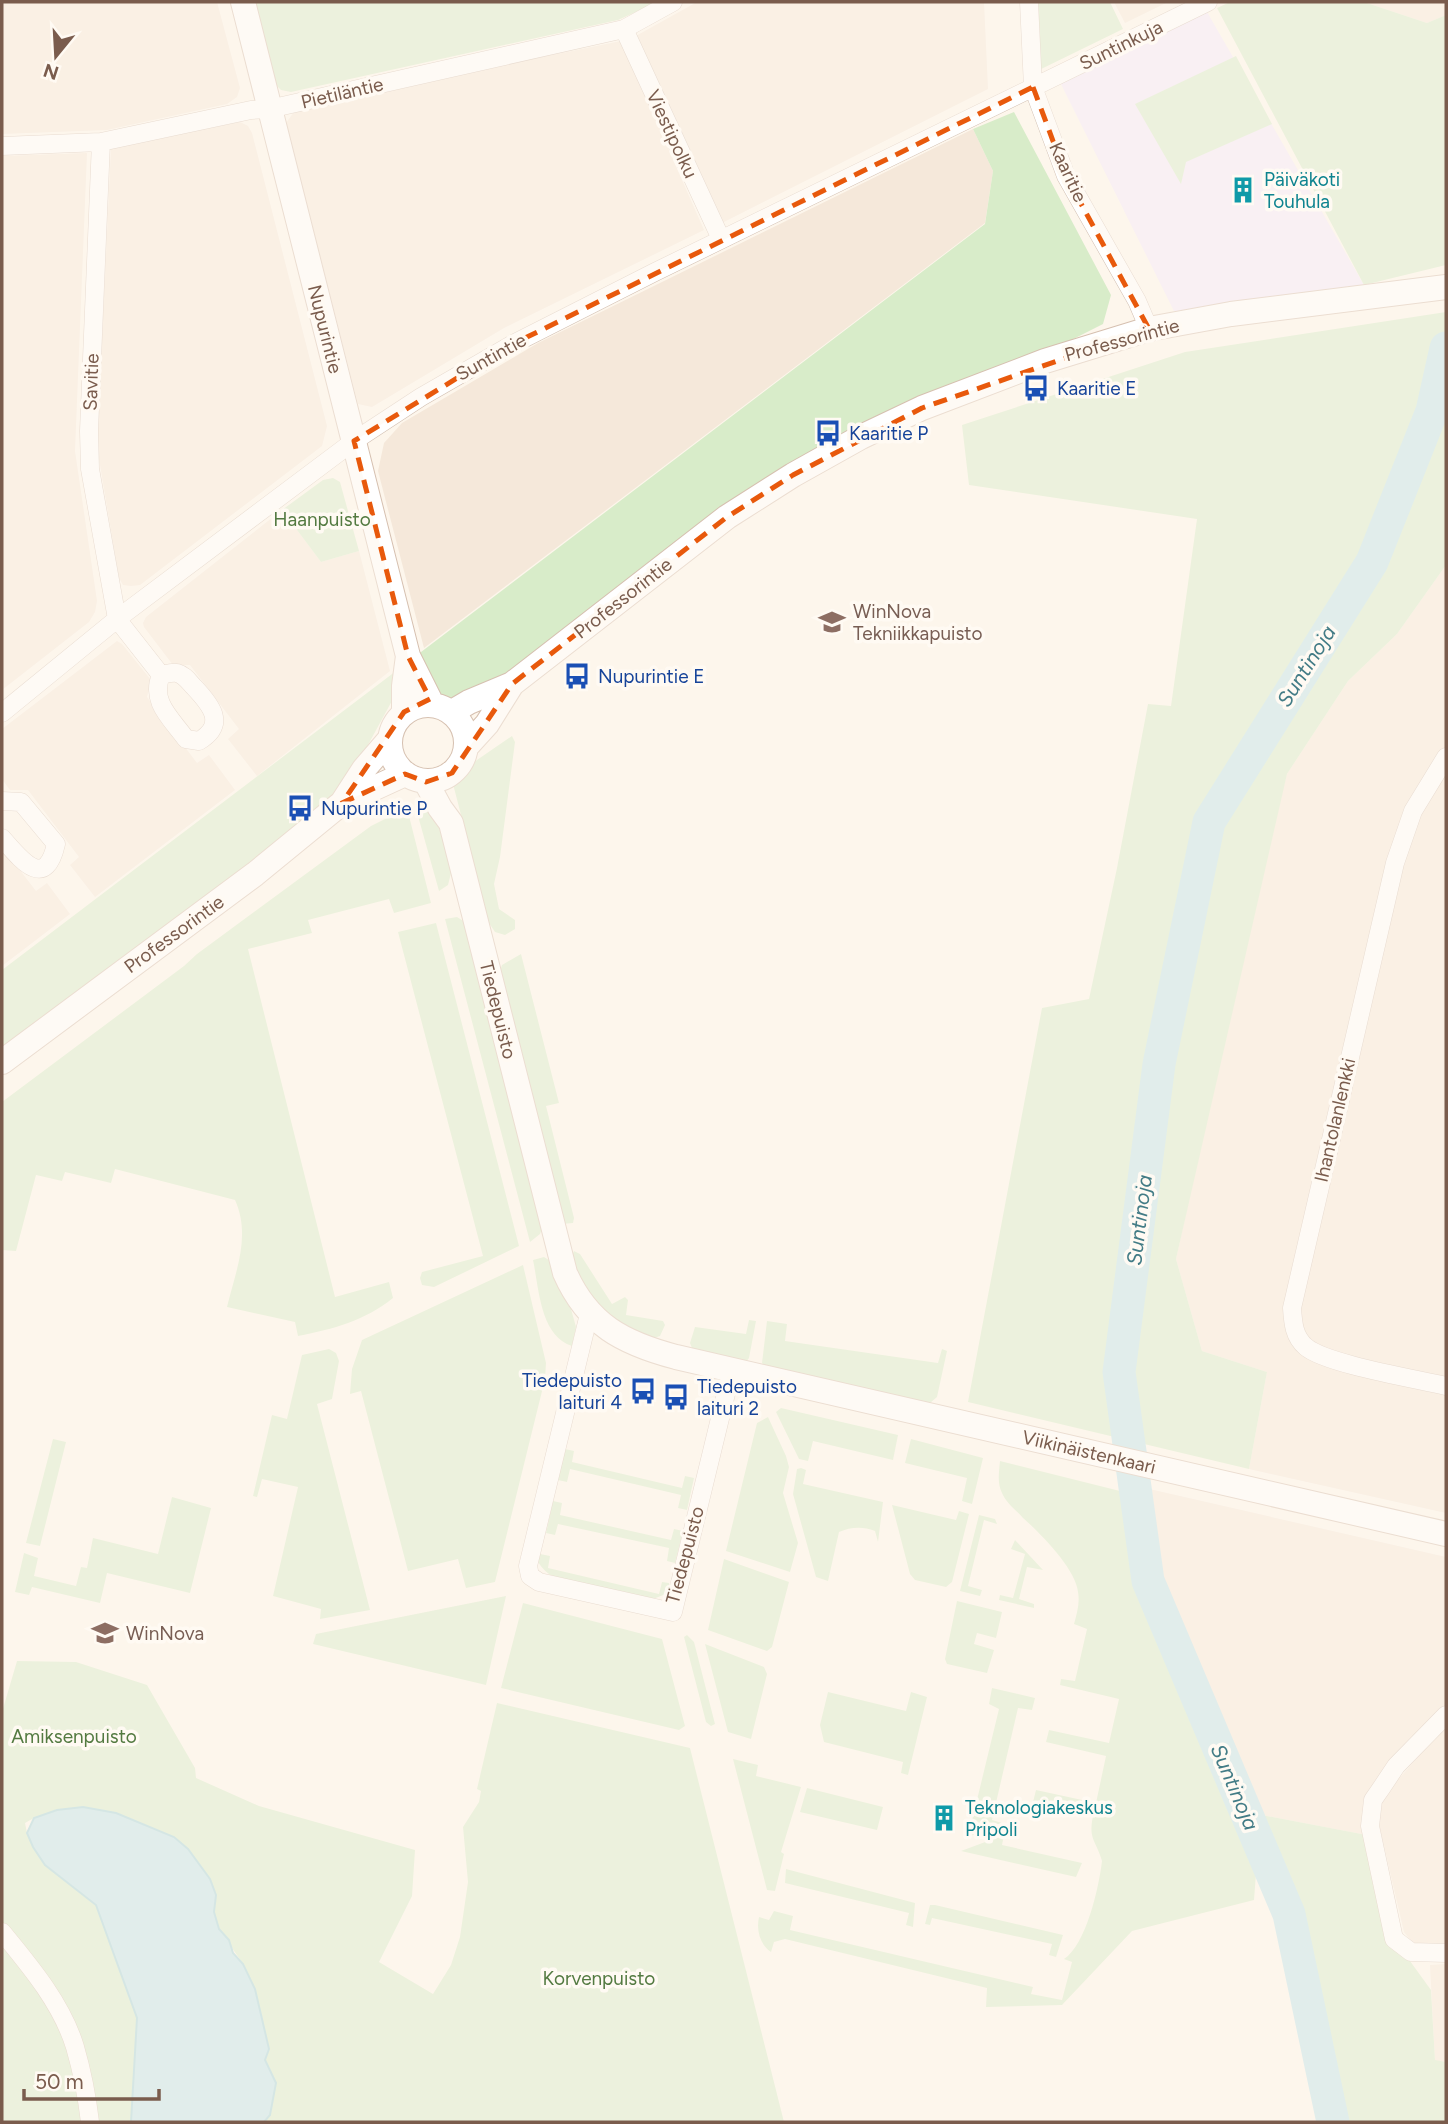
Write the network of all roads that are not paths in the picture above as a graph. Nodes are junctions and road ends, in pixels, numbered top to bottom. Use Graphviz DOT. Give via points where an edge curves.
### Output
graph roads {
  1 [pos="243,2"];
  2 [pos="673,2"];
  3 [pos="1029,2"];
  4 [pos="1208,2"];
  5 [pos="624,29"];
  6 [pos="1033,87"];
  7 [pos="269,109"];
  8 [pos="100,142"];
  9 [pos="2,146"];
  10 [pos="721,239"];
  11 [pos="1446,287"];
  12 [pos="1149,329"];
  13 [pos="354,441"];
  14 [pos="117,619"];
  15 [pos="408,656"];
  16 [pos="161,675"];
  17 [pos="512,684"];
  18 [pos="442,708"];
  19 [pos="404,712"];
  20 [pos="2,713"];
  21 [pos="389,740"];
  22 [pos="467,746"];
  23 [pos="1446,757"];
  24 [pos="453,773"];
  25 [pos="416,778"];
  26 [pos="2,801"];
  27 [pos="342,803"];
  28 [pos="451,823"];
  29 [pos="2,838"];
  30 [pos="2,1062"];
  31 [pos="589,1314"];
  32 [pos="732,1369"];
  33 [pos="1446,1386"];
  34 [pos="1446,1534"];
  35 [pos="1446,1715"];
  36 [pos="2,1932"];
  37 [pos="1446,1953"];
  38 [pos="90,2122"];
  1 -- 7 [label="street, Nupurintie"];
  2 -- 5 [label="street, Pietiläntie"];
  3 -- 6 [label="street, Kaaritie"];
  4 -- 6 [label="street, Suntinkuja"];
  5 -- 7 [label="street, Pietiläntie"];
  5 -- 10 [label="street, Viestipolku"];
  6 -- 10 [label="street, Suntintie"];
  6 -- 12 [label="street, Kaaritie" via="1066,176"];
  7 -- 8 [label="street, Pietiläntie"];
  7 -- 13 [label="street, Nupurintie"];
  8 -- 9 [label="street, Pietiläntie"];
  8 -- 14 [label="street, Savitie" via="90,469"];
  10 -- 13 [label="street, Suntintie" via="513,344"];
  11 -- 12 [label="street, Professorintie"];
  12 -- 17 [label="street, Professorintie" via="1045,361 922,408 804,469 727,517"];
  13 -- 14 [label="street, Suntintie"];
  13 -- 15 [label="street, Nupurintie"];
  14 -- 16 [label="street"];
  14 -- 20 [label="street, Suntintie"];
  15 -- 18 [label="street, Nupurintie"];
  15 -- 19 [label="street, Nupurintie"];
  17 -- 18 [label="street, Professorintie"];
  17 -- 22 [label="street, Professorintie"];
  18 -- 19 [label="street" via="418,705"];
  18 -- 22 [label="street" via="464,727"];
  19 -- 21 [label="street"];
  21 -- 25 [label="street" via="393,759"];
  21 -- 27 [label="street, Professorintie"];
  22 -- 24 [label="street"];
  23 -- 33 [label="street, Ihantolanlenkki" via="1413,811 1395,863 1292,1308 1293,1329 1305,1347 1325,1357"];
  24 -- 25 [label="street" via="440,780"];
  24 -- 28 [label="street, Tiedepuisto"];
  25 -- 27 [label="street, Professorintie"];
  25 -- 28 [label="street, Tiedepuisto"];
  26 -- 29 [label="street" via="21,802 56,844 54,856 39,869 29,867"];
  27 -- 30 [label="street, Professorintie" via="255,874"];
  28 -- 31 [label="street, Tiedepuisto" via="556,1240 573,1292"];
  31 -- 32 [label="street, Tiedepuisto" via="645,1349"];
  31 -- 32 [label="street, Tiedepuisto" via="527,1566 530,1576 539,1582 673,1612"];
  32 -- 34 [label="street, Viikinäistenkaari"];
  35 -- 37 [label="street" via="1396,1766 1373,1800 1370,1826 1394,1939 1411,1952"];
  36 -- 38 [label="street" via="55,2004 75,2045"];
}
